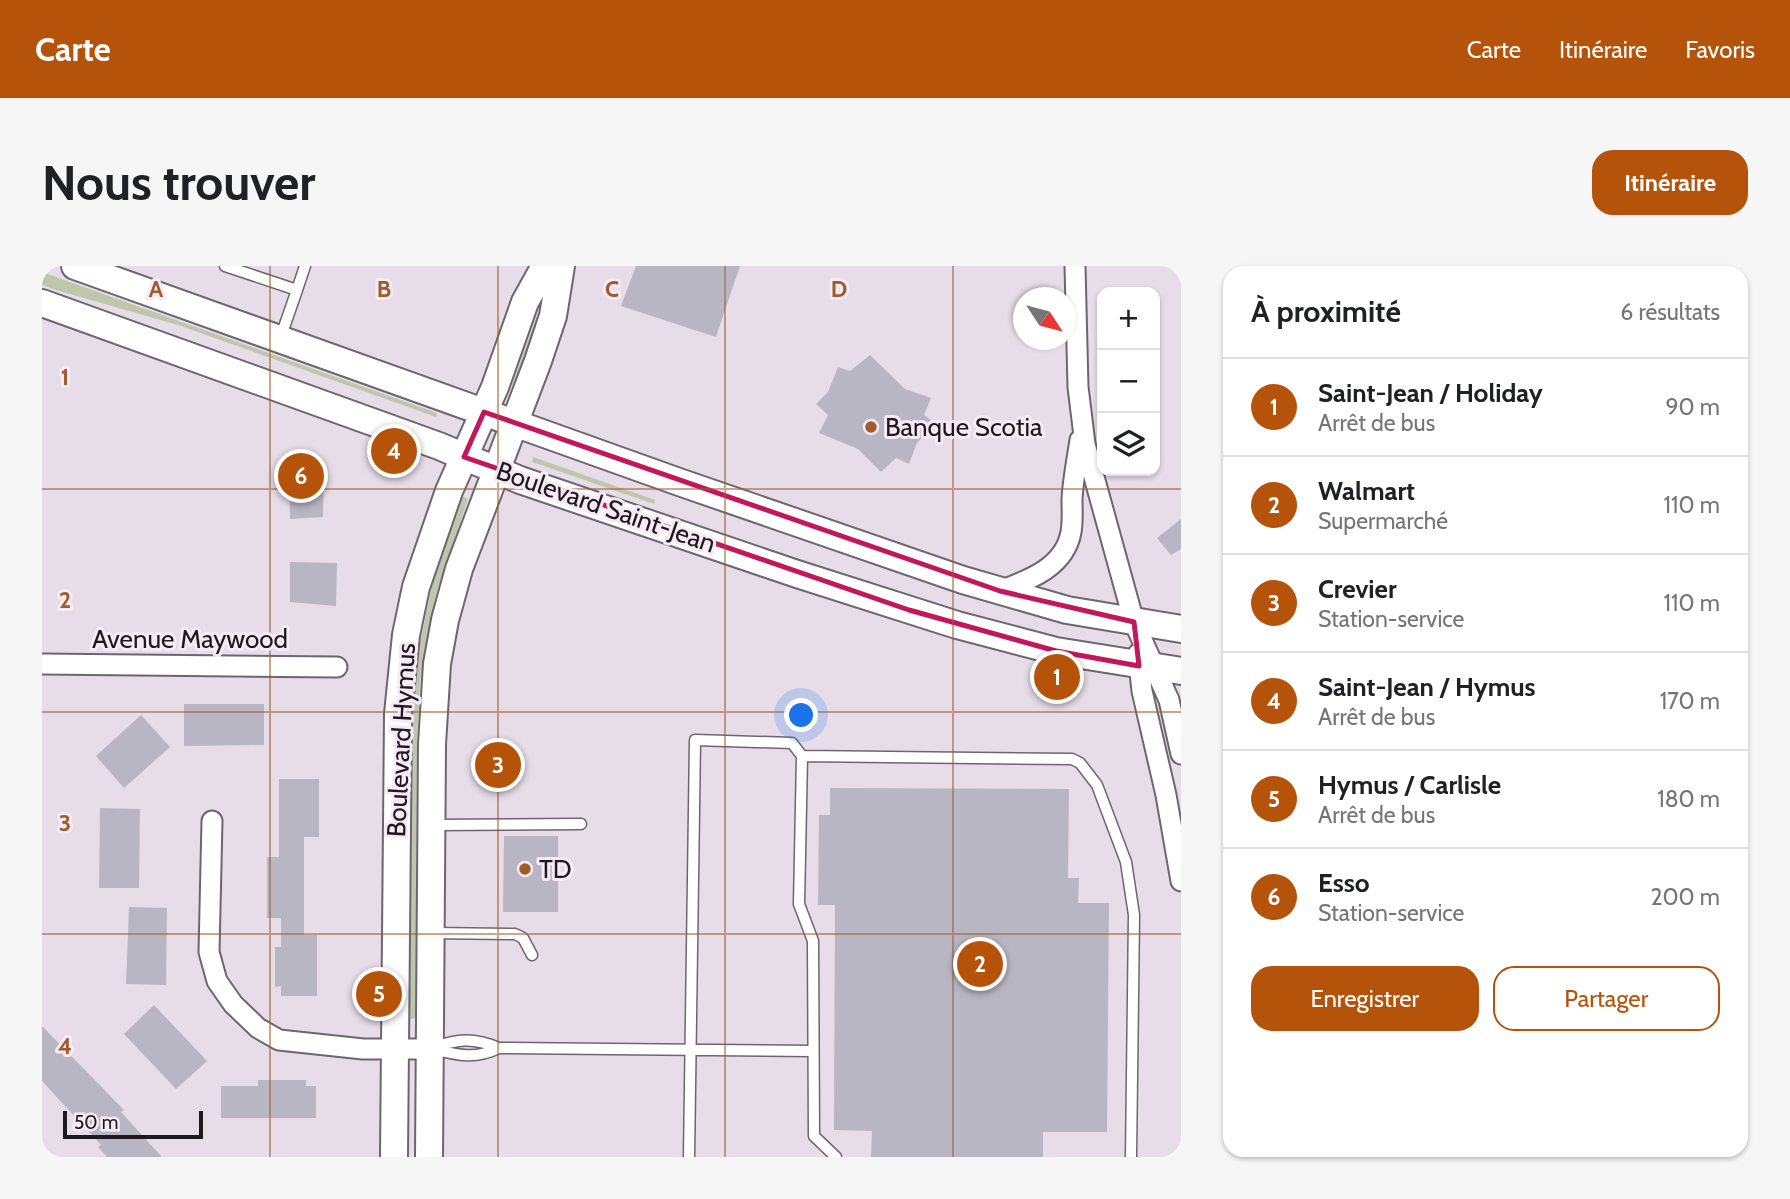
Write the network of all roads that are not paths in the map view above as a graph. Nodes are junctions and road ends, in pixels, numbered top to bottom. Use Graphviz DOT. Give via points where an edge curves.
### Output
graph roads {
  1 [pos="75,266"];
  2 [pos="225,266"];
  3 [pos="305,266"];
  4 [pos="545,266"];
  5 [pos="561,266"];
  6 [pos="1075,266"];
  7 [pos="297,290"];
  8 [pos="42,303"];
  9 [pos="279,340"];
  10 [pos="484,412"];
  11 [pos="515,423"];
  12 [pos="1082,425"];
  13 [pos="464,457"];
  14 [pos="496,470"];
  15 [pos="1000,591"];
  16 [pos="1134,622"];
  17 [pos="1181,629"];
  18 [pos="42,664"];
  19 [pos="337,667"];
  20 [pos="1159,669"];
  21 [pos="1181,754"];
  22 [pos="802,755"];
  23 [pos="212,821"];
  24 [pos="581,824"];
  25 [pos="431,825"];
  26 [pos="1181,881"];
  27 [pos="430,933"];
  28 [pos="532,955"];
  29 [pos="395,1048"];
  30 [pos="430,1049"];
  31 [pos="691,1051"];
  32 [pos="813,1051"];
  33 [pos="394,1157"];
  34 [pos="429,1157"];
  35 [pos="689,1157"];
  36 [pos="836,1157"];
  37 [pos="1130,1157"];
  1 -- 9 [label="main road, Boulevard Saint-Jean"];
  2 -- 7 [label="lane"];
  3 -- 7 [label="lane"];
  4 -- 10 [label="main road, Boulevard Hymus" via="525,302"];
  5 -- 11 [label="main road, Boulevard Hymus" via="553,316"];
  6 -- 12 [label="street"];
  7 -- 9 [label="lane"];
  8 -- 13 [label="main road, Boulevard Saint-Jean"];
  9 -- 10 [label="main road, Boulevard Saint-Jean"];
  10 -- 11 [label="main road, Boulevard Saint-Jean"];
  10 -- 13 [label="main road, Boulevard Hymus"];
  11 -- 14 [label="main road, Boulevard Hymus"];
  11 -- 15 [label="main road, Boulevard Saint-Jean"];
  12 -- 15 [label="street" via="1067,545 1042,573"];
  12 -- 16 [label="street"];
  13 -- 14 [label="main road, Boulevard Saint-Jean"];
  13 -- 29 [label="main road, Boulevard Hymus" via="425,560 402,662"];
  14 -- 20 [label="main road, Boulevard Saint-Jean" via="948,622 1056,651"];
  14 -- 25 [label="main road, Boulevard Hymus" via="459,569 441,642 433,714"];
  15 -- 16 [label="main road, Boulevard Saint-Jean"];
  16 -- 17 [label="main road, Boulevard Saint-Jean"];
  16 -- 20 [label="street"];
  18 -- 19 [label="street, Avenue Maywood"];
  20 -- 21 [label="street"];
  20 -- 26 [label="street" via="1142,691"];
  22 -- 31 [label="lane" via="792,743 695,740"];
  22 -- 32 [label="lane" via="799,904 813,940"];
  22 -- 37 [label="lane" via="1072,759 1080,764 1097,786 1126,862 1134,915"];
  23 -- 29 [label="street" via="209,952 217,981 233,1003 258,1028 279,1040"];
  24 -- 25 [label="lane"];
  25 -- 27 [label="main road, Boulevard Hymus"];
  27 -- 28 [label="lane" via="515,934"];
  27 -- 30 [label="main road, Boulevard Hymus"];
  29 -- 30 [label="street"];
  29 -- 33 [label="main road, Boulevard Hymus"];
  30 -- 31 [label="lane" via="456,1040 482,1041 499,1048"];
  30 -- 34 [label="main road, Boulevard Hymus"];
  31 -- 32 [label="lane"];
  31 -- 35 [label="lane"];
  32 -- 36 [label="lane" via="814,1136"];
}
